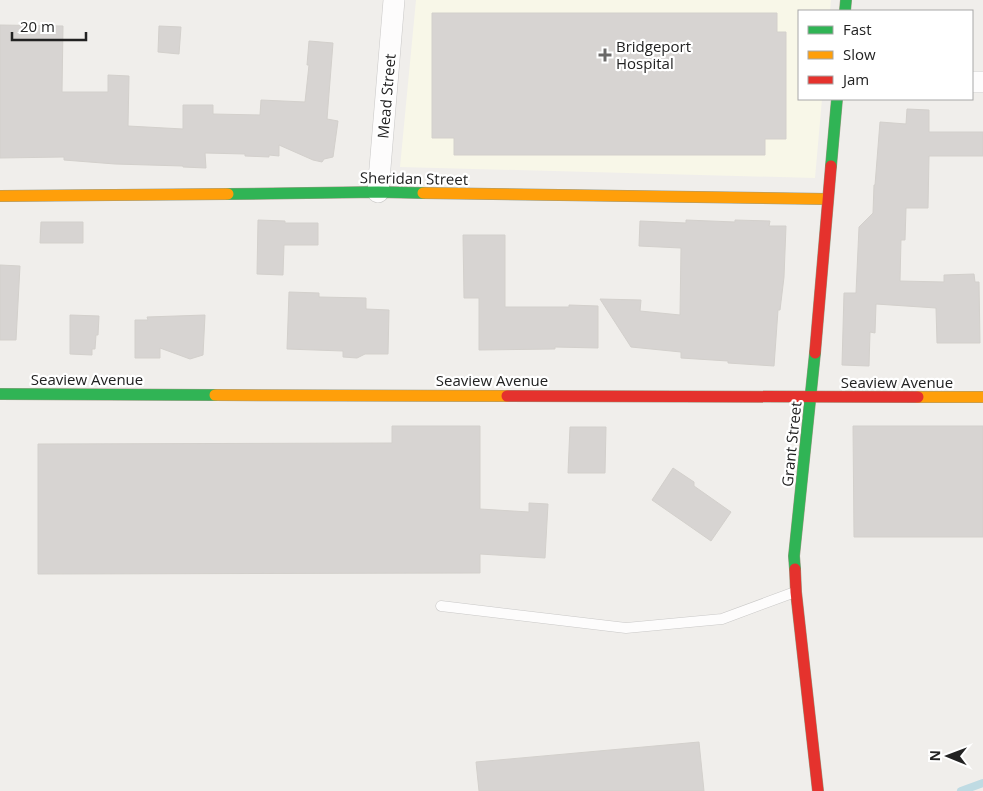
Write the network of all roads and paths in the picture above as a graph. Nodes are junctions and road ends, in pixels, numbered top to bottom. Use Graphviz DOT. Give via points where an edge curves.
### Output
graph roads {
  1 [pos="394,0"];
  2 [pos="837,100"];
  3 [pos="378,192"];
  4 [pos="0,196"];
  5 [pos="827,199"];
  6 [pos="0,394"];
  7 [pos="811,396"];
  8 [pos="983,397"];
  9 [pos="796,592"];
  10 [pos="441,606"];
  11 [pos="818,791"];
  1 -- 3 [label="street, Mead Street"];
  2 -- 5 [label="main road, Grant Street"];
  3 -- 4 [label="main road, Sheridan Street"];
  3 -- 5 [label="main road, Sheridan Street"];
  5 -- 7 [label="main road, Grant Street"];
  6 -- 7 [label="main road, Seaview Avenue"];
  7 -- 8 [label="main road, Seaview Avenue"];
  7 -- 9 [label="main road, Grant Street" via="794,556"];
  9 -- 10 [label="lane" via="722,619 626,628"];
  9 -- 11 [label="main road, Grant Street"];
}
